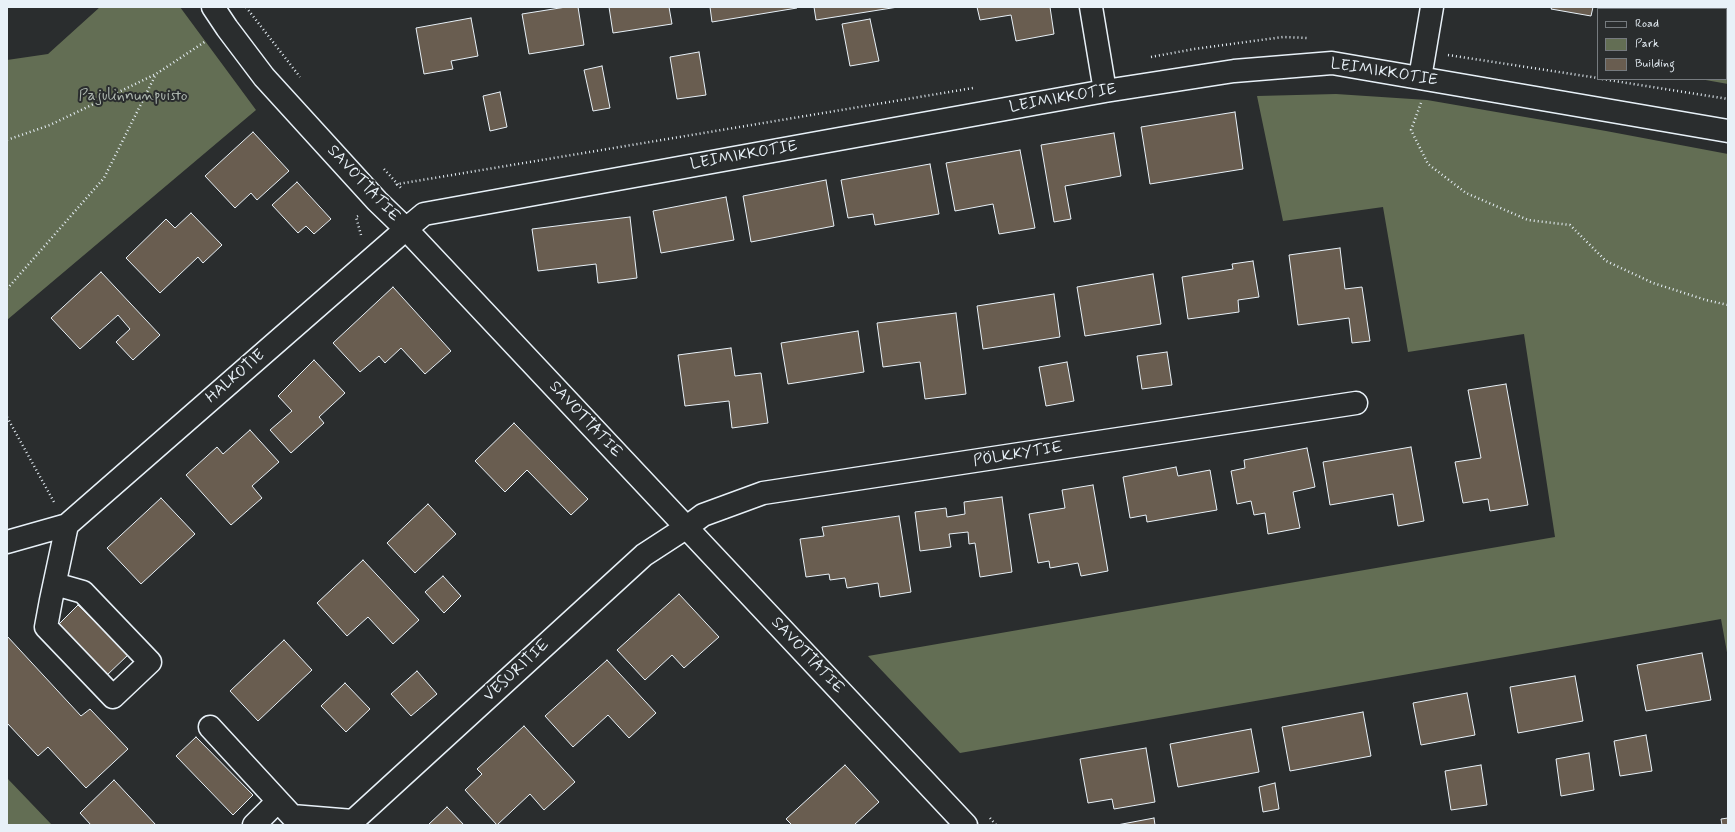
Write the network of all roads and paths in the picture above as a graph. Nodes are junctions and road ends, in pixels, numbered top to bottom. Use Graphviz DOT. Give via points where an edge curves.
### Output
graph roads {
  1 [pos="213,7"];
  2 [pos="1091,7"];
  3 [pos="1432,7"];
  4 [pos="210,39"];
  5 [pos="156,74"];
  6 [pos="1424,79"];
  7 [pos="1608,80"];
  8 [pos="1105,91"];
  9 [pos="1728,99"];
  10 [pos="1728,131"];
  11 [pos="7,140"];
  12 [pos="406,229"];
  13 [pos="7,289"];
  14 [pos="1728,305"];
  15 [pos="1356,403"];
  16 [pos="7,417"];
  17 [pos="67,525"];
  18 [pos="686,527"];
  19 [pos="7,542"];
  20 [pos="55,584"];
  21 [pos="210,727"];
  22 [pos="278,801"];
  23 [pos="254,825"];
  24 [pos="966,825"];
  1 -- 12 [label="street, SAVOTTATIE" via="264,77"];
  2 -- 8 [label="street"];
  3 -- 6 [label="street"];
  4 -- 5 [label="path"];
  5 -- 11 [label="path" via="50,125"];
  5 -- 13 [label="path" via="104,178"];
  6 -- 8 [label="street, LEIMIKKOTIE" via="1332,63 1234,71"];
  6 -- 10 [label="street, LEIMIKKOTIE"];
  6 -- 14 [label="path" via="1411,130 1428,164 1466,193 1528,220 1570,225 1606,261 1653,283"];
  7 -- 9 [label="path"];
  8 -- 12 [label="street, LEIMIKKOTIE" via="424,214"];
  12 -- 17 [label="street, HALKOTIE"];
  12 -- 18 [label="street, SAVOTTATIE"];
  15 -- 18 [label="street, PÖLKKYTIE" via="763,493 703,515"];
  16 -- 17 [label="path"];
  17 -- 19 [label="street"];
  17 -- 20 [label="street"];
  18 -- 22 [label="street, VESURITIE" via="644,554 352,821 292,816"];
  18 -- 24 [label="street, SAVOTTATIE"];
  20 -- 20 [label="street" via="46,627 113,697 150,662 83,592"];
  21 -- 22 [label="street"];
  22 -- 23 [label="street"];
}
